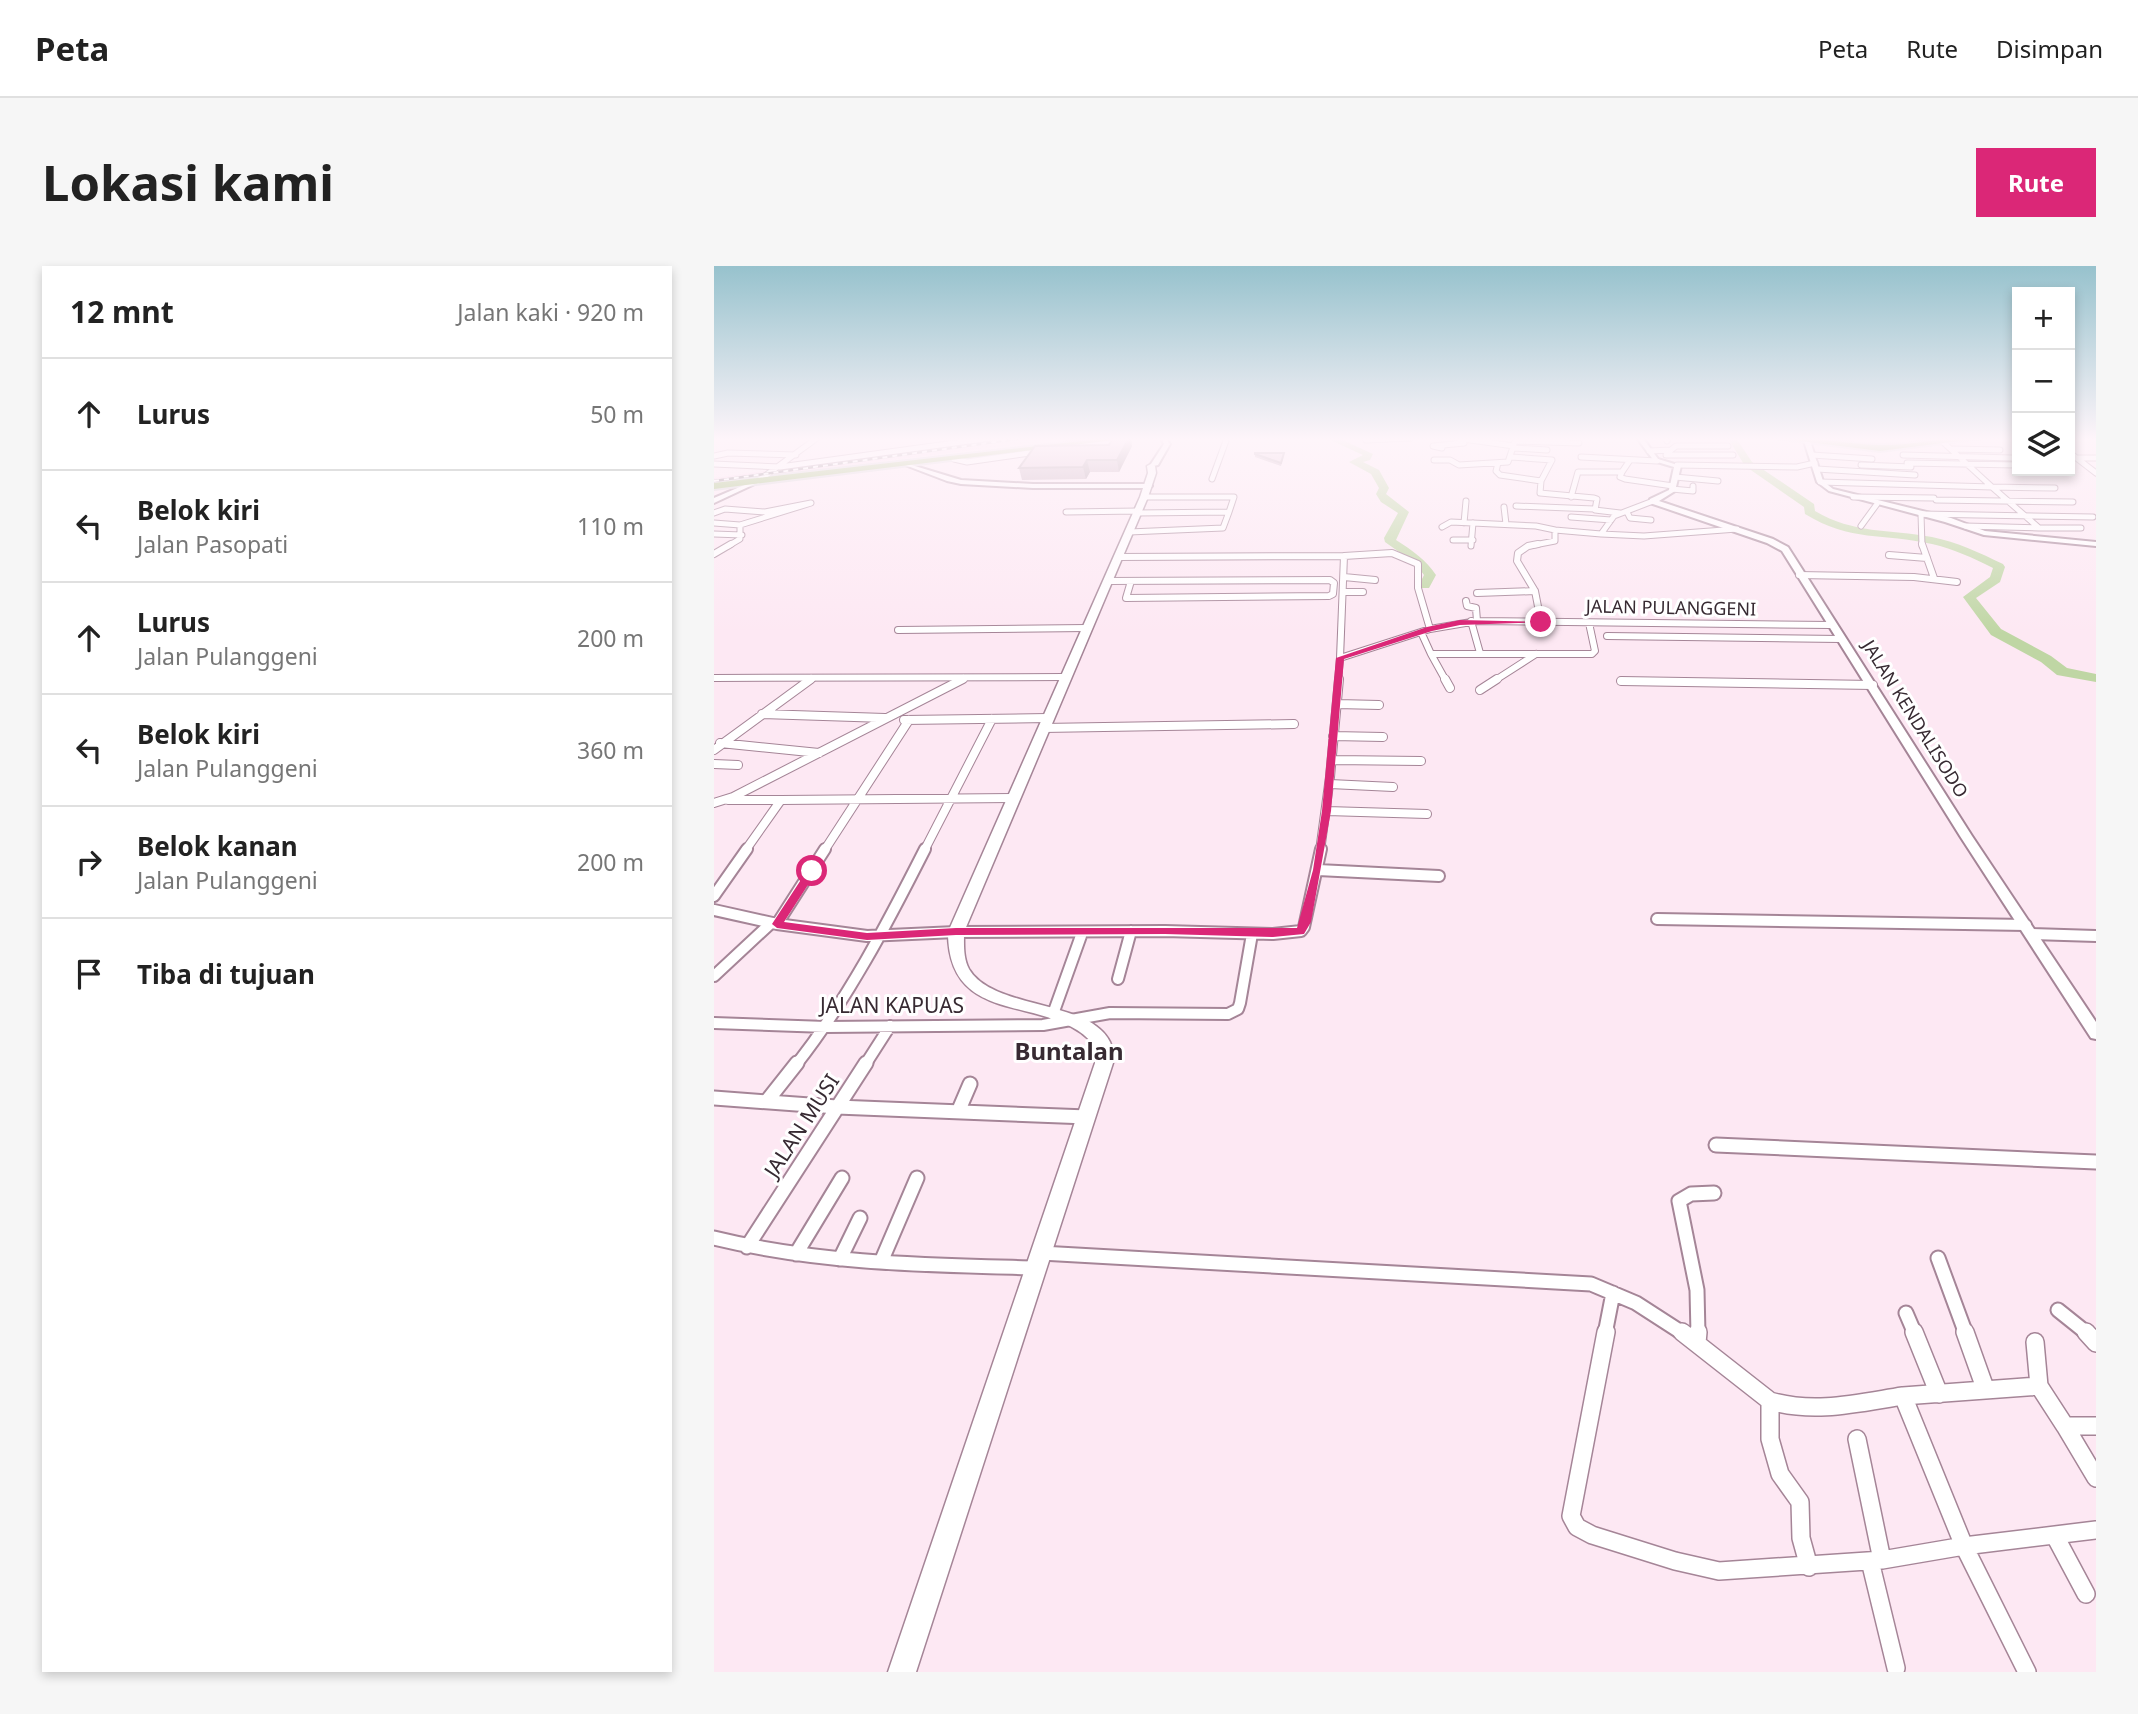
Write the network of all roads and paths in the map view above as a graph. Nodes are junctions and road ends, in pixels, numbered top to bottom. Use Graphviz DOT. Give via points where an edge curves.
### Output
graph roads {
  1 [pos="808,504"];
  2 [pos="809,504"];
  3 [pos="1130,504"];
  4 [pos="1141,504"];
  5 [pos="1149,504"];
  6 [pos="1232,504"];
  7 [pos="1466,504"];
  8 [pos="1595,504"];
  9 [pos="1644,504"];
  10 [pos="1685,504"];
  11 [pos="1877,504"];
  12 [pos="1939,504"];
  13 [pos="2010,504"];
  14 [pos="1516,506"];
  15 [pos="1504,507"];
  16 [pos="1594,509"];
  17 [pos="1066,512"];
  18 [pos="1184,512"];
  19 [pos="1229,512"];
  20 [pos="1624,512"];
  21 [pos="1948,513"];
  22 [pos="1921,514"];
  23 [pos="714,515"];
  24 [pos="2023,515"];
  25 [pos="1571,517"];
  26 [pos="2093,517"];
  27 [pos="1556,518"];
  28 [pos="1611,520"];
  29 [pos="1651,520"];
  30 [pos="750,521"];
  31 [pos="714,523"];
  32 [pos="1464,523"];
  33 [pos="1473,523"];
  34 [pos="1506,524"];
  35 [pos="740,525"];
  36 [pos="1961,525"];
  37 [pos="1861,526"];
  38 [pos="1442,527"];
  39 [pos="2039,528"];
  40 [pos="2081,528"];
  41 [pos="1177,530"];
  42 [pos="1558,530"];
  43 [pos="1737,530"];
  44 [pos="1129,532"];
  45 [pos="714,534"];
  46 [pos="1601,534"];
  47 [pos="723,535"];
  48 [pos="742,535"];
  49 [pos="1453,540"];
  50 [pos="714,541"];
  51 [pos="2096,544"];
  52 [pos="714,554"];
  53 [pos="1889,555"];
  54 [pos="1343,556"];
  55 [pos="1907,556"];
  56 [pos="1118,557"];
  57 [pos="1927,558"];
  58 [pos="1799,575"];
  59 [pos="1906,576"];
  60 [pos="1344,577"];
  61 [pos="1934,578"];
  62 [pos="1375,580"];
  63 [pos="1108,581"];
  64 [pos="1131,581"];
  65 [pos="1230,581"];
  66 [pos="1957,582"];
  67 [pos="1535,591"];
  68 [pos="1343,592"];
  69 [pos="1363,592"];
  70 [pos="1476,593"];
  71 [pos="1226,597"];
  72 [pos="1466,601"];
  73 [pos="1474,621"];
  74 [pos="1541,622"];
  75 [pos="1589,623"];
  76 [pos="1831,625"];
  77 [pos="1087,628"];
  78 [pos="898,630"];
  79 [pos="1424,631"];
  80 [pos="1607,636"];
  81 [pos="1841,639"];
  82 [pos="1480,653"];
  83 [pos="1435,654"];
  84 [pos="1536,654"];
  85 [pos="1340,658"];
  86 [pos="1065,677"];
  87 [pos="714,678"];
  88 [pos="966,678"];
  89 [pos="811,679"];
  90 [pos="1621,681"];
  91 [pos="1873,685"];
  92 [pos="1450,688"];
  93 [pos="1480,690"];
  94 [pos="1337,704"];
  95 [pos="1379,705"];
  96 [pos="762,714"];
  97 [pos="886,719"];
  98 [pos="992,719"];
  99 [pos="909,720"];
  100 [pos="1045,723"];
  101 [pos="1294,724"];
  102 [pos="1333,736"];
  103 [pos="1383,737"];
  104 [pos="718,743"];
  105 [pos="714,750"];
  106 [pos="820,753"];
  107 [pos="1333,760"];
  108 [pos="1420,761"];
  109 [pos="714,764"];
  110 [pos="738,765"];
  111 [pos="1330,784"];
  112 [pos="1393,787"];
  113 [pos="950,798"];
  114 [pos="1013,798"];
  115 [pos="726,800"];
  116 [pos="781,800"];
  117 [pos="857,800"];
  118 [pos="714,803"];
  119 [pos="1327,811"];
  120 [pos="1427,814"];
  121 [pos="1318,870"];
  122 [pos="1439,876"];
  123 [pos="714,896"];
  124 [pos="714,910"];
  125 [pos="1657,919"];
  126 [pos="774,923"];
  127 [pos="1131,931"];
  128 [pos="956,932"];
  129 [pos="1082,933"];
  130 [pos="1252,934"];
  131 [pos="881,936"];
  132 [pos="2033,936"];
  133 [pos="2096,936"];
  134 [pos="714,975"];
  135 [pos="1118,979"];
  136 [pos="1053,1014"];
  137 [pos="1070,1020"];
  138 [pos="714,1023"];
  139 [pos="890,1026"];
  140 [pos="826,1027"];
  141 [pos="2096,1034"];
  142 [pos="970,1084"];
  143 [pos="714,1098"];
  144 [pos="767,1101"];
  145 [pos="837,1107"];
  146 [pos="958,1112"];
  147 [pos="1087,1117"];
  148 [pos="1716,1145"];
  149 [pos="2096,1161"];
  150 [pos="842,1178"];
  151 [pos="917,1178"];
  152 [pos="1714,1193"];
  153 [pos="860,1218"];
  154 [pos="714,1238"];
  155 [pos="747,1247"];
  156 [pos="796,1254"];
  157 [pos="1938,1258"];
  158 [pos="839,1259"];
  159 [pos="1038,1261"];
  160 [pos="881,1262"];
  161 [pos="1613,1293"];
  162 [pos="2058,1310"];
  163 [pos="1906,1313"];
  164 [pos="2035,1342"];
  165 [pos="1697,1343"];
  166 [pos="2096,1343"];
  167 [pos="2039,1386"];
  168 [pos="1985,1388"];
  169 [pos="1939,1394"];
  170 [pos="1903,1396"];
  171 [pos="1770,1401"];
  172 [pos="2064,1426"];
  173 [pos="2096,1426"];
  174 [pos="1857,1439"];
  175 [pos="2096,1478"];
  176 [pos="2096,1530"];
  177 [pos="2055,1535"];
  178 [pos="1964,1546"];
  179 [pos="1876,1561"];
  180 [pos="1809,1567"];
  181 [pos="2086,1594"];
  182 [pos="1896,1668"];
  183 [pos="902,1672"];
  184 [pos="2027,1672"];
  1 -- 23 [label="street" via="765,512 725,509"];
  2 -- 30 [label="street"];
  3 -- 17 [label="street"];
  4 -- 44 [label="main road"];
  5 -- 18 [label="street"];
  6 -- 19 [label="street"];
  7 -- 32 [label="street"];
  8 -- 16 [label="street"];
  9 -- 20 [label="street"];
  10 -- 43 [label="street, JALAN KENDALISODO"];
  11 -- 22 [label="street"];
  11 -- 37 [label="street"];
  12 -- 21 [label="street"];
  13 -- 24 [label="street"];
  14 -- 16 [label="street"];
  15 -- 34 [label="street"];
  16 -- 20 [label="street"];
  18 -- 19 [label="street"];
  18 -- 41 [label="street"];
  19 -- 41 [label="street" via="1223,528"];
  20 -- 28 [label="street"];
  20 -- 29 [label="street" via="1630,518"];
  21 -- 22 [label="street"];
  21 -- 24 [label="street"];
  21 -- 36 [label="street"];
  22 -- 36 [label="street"];
  22 -- 57 [label="street" via="1920,536"];
  23 -- 30 [label="street"];
  24 -- 26 [label="street"];
  24 -- 39 [label="street"];
  25 -- 28 [label="street"];
  27 -- 42 [label="street"];
  28 -- 46 [label="street"];
  30 -- 35 [label="street"];
  31 -- 35 [label="street"];
  32 -- 33 [label="street"];
  32 -- 38 [label="street"];
  33 -- 34 [label="street"];
  33 -- 49 [label="street" via="1472,543"];
  34 -- 42 [label="street"];
  35 -- 48 [label="street"];
  36 -- 39 [label="street"];
  36 -- 51 [label="street" via="2002,536"];
  39 -- 40 [label="street"];
  41 -- 44 [label="street"];
  42 -- 46 [label="street"];
  42 -- 67 [label="street" via="1555,541 1517,554"];
  43 -- 46 [label="street"];
  43 -- 58 [label="street, JALAN KENDALISODO" via="1782,547"];
  44 -- 56 [label="main road"];
  45 -- 47 [label="street"];
  47 -- 48 [label="street"];
  47 -- 50 [label="street"];
  48 -- 52 [label="street"];
  53 -- 55 [label="street"];
  54 -- 56 [label="street"];
  54 -- 60 [label="street"];
  54 -- 79 [label="street" via="1398,553 1418,564"];
  55 -- 57 [label="street"];
  55 -- 59 [label="street" via="1912,567"];
  56 -- 63 [label="main road"];
  57 -- 61 [label="street"];
  58 -- 59 [label="street"];
  58 -- 76 [label="street, JALAN KENDALISODO"];
  59 -- 61 [label="street"];
  60 -- 62 [label="street"];
  60 -- 68 [label="street"];
  61 -- 66 [label="street"];
  63 -- 64 [label="street"];
  63 -- 77 [label="main road"];
  64 -- 65 [label="street"];
  64 -- 71 [label="street" via="1126,598"];
  65 -- 71 [label="street"];
  65 -- 71 [label="street" via="1334,582 1333,594"];
  67 -- 70 [label="street"];
  67 -- 74 [label="street"];
  68 -- 69 [label="street"];
  68 -- 85 [label="street"];
  72 -- 73 [label="street" via="1466,606 1476,608"];
  73 -- 74 [label="street, JALAN PULANGGENI"];
  73 -- 79 [label="street, JALAN PULANGGENI"];
  73 -- 82 [label="street"];
  74 -- 75 [label="street, JALAN PULANGGENI"];
  75 -- 76 [label="street, JALAN PULANGGENI"];
  75 -- 84 [label="street" via="1594,653"];
  76 -- 81 [label="street, JALAN KENDALISODO"];
  77 -- 78 [label="street"];
  77 -- 86 [label="main road"];
  79 -- 83 [label="street"];
  79 -- 85 [label="street, JALAN PULANGGENI"];
  80 -- 81 [label="street"];
  81 -- 91 [label="street, JALAN KENDALISODO"];
  82 -- 83 [label="street"];
  82 -- 84 [label="street"];
  83 -- 92 [label="street"];
  84 -- 93 [label="street"];
  85 -- 94 [label="street"];
  86 -- 88 [label="street"];
  86 -- 100 [label="main road"];
  87 -- 89 [label="street"];
  88 -- 89 [label="street"];
  88 -- 97 [label="street"];
  89 -- 96 [label="street"];
  90 -- 91 [label="street"];
  91 -- 132 [label="street, JALAN KENDALISODO"];
  94 -- 95 [label="street"];
  94 -- 102 [label="street"];
  96 -- 97 [label="street"];
  96 -- 104 [label="street"];
  97 -- 99 [label="street"];
  97 -- 106 [label="street"];
  98 -- 99 [label="street"];
  98 -- 100 [label="street"];
  98 -- 113 [label="street"];
  99 -- 117 [label="street"];
  100 -- 101 [label="street"];
  100 -- 114 [label="main road"];
  102 -- 103 [label="street"];
  102 -- 107 [label="street"];
  104 -- 105 [label="street"];
  104 -- 106 [label="street"];
  106 -- 115 [label="street"];
  107 -- 108 [label="street"];
  107 -- 111 [label="street"];
  109 -- 110 [label="street"];
  111 -- 112 [label="street"];
  111 -- 119 [label="street"];
  113 -- 114 [label="street"];
  113 -- 117 [label="street"];
  113 -- 131 [label="street"];
  114 -- 128 [label="main road"];
  115 -- 116 [label="street"];
  115 -- 118 [label="street"];
  116 -- 117 [label="street"];
  116 -- 123 [label="street"];
  117 -- 126 [label="street"];
  119 -- 120 [label="street"];
  119 -- 121 [label="street"];
  121 -- 122 [label="street"];
  121 -- 130 [label="street" via="1303,929"];
  124 -- 126 [label="street"];
  125 -- 132 [label="street"];
  126 -- 131 [label="street" via="843,935"];
  126 -- 134 [label="street"];
  127 -- 129 [label="street"];
  127 -- 130 [label="street"];
  127 -- 135 [label="street"];
  128 -- 129 [label="street"];
  128 -- 131 [label="street"];
  128 -- 136 [label="main road" via="956,955 971,982"];
  129 -- 136 [label="street"];
  130 -- 137 [label="street, JALAN KAPUAS" via="1240,1003 1234,1012 1110,1013"];
  131 -- 140 [label="street"];
  132 -- 133 [label="street"];
  132 -- 141 [label="street, JALAN KENDALISODO"];
  136 -- 137 [label="main road"];
  137 -- 139 [label="street, JALAN KAPUAS" via="1043,1025"];
  137 -- 147 [label="main road" via="1093,1033 1103,1045 1104,1063"];
  138 -- 140 [label="street, JALAN KAPUAS"];
  139 -- 140 [label="street, JALAN KAPUAS"];
  139 -- 145 [label="street, JALAN MUSI"];
  140 -- 144 [label="street"];
  142 -- 146 [label="street"];
  143 -- 144 [label="street"];
  144 -- 145 [label="street"];
  145 -- 146 [label="street"];
  145 -- 155 [label="street, JALAN MUSI"];
  146 -- 147 [label="street"];
  147 -- 159 [label="main road"];
  148 -- 149 [label="street"];
  150 -- 156 [label="street"];
  151 -- 160 [label="street"];
  152 -- 165 [label="street" via="1691,1194 1679,1201 1701,1316"];
  153 -- 158 [label="street"];
  154 -- 155 [label="street"];
  155 -- 156 [label="street"];
  156 -- 158 [label="street"];
  157 -- 168 [label="street"];
  158 -- 160 [label="street"];
  159 -- 160 [label="street"];
  159 -- 161 [label="street" via="1562,1281 1591,1284"];
  159 -- 183 [label="main road"];
  161 -- 165 [label="street"];
  161 -- 180 [label="street" via="1573,1501 1577,1527 1718,1571"];
  162 -- 166 [label="street"];
  163 -- 169 [label="street"];
  164 -- 167 [label="street"];
  165 -- 171 [label="street"];
  167 -- 168 [label="street"];
  167 -- 172 [label="street"];
  168 -- 169 [label="street"];
  169 -- 170 [label="street"];
  170 -- 171 [label="street" via="1801,1409"];
  170 -- 178 [label="street"];
  171 -- 180 [label="street" via="1770,1439 1780,1474 1800,1502 1801,1538"];
  172 -- 173 [label="street"];
  172 -- 175 [label="street"];
  174 -- 179 [label="street"];
  176 -- 177 [label="street"];
  177 -- 178 [label="street"];
  177 -- 181 [label="street"];
  178 -- 179 [label="street"];
  178 -- 184 [label="street"];
  179 -- 180 [label="street"];
  179 -- 182 [label="street"];
}
